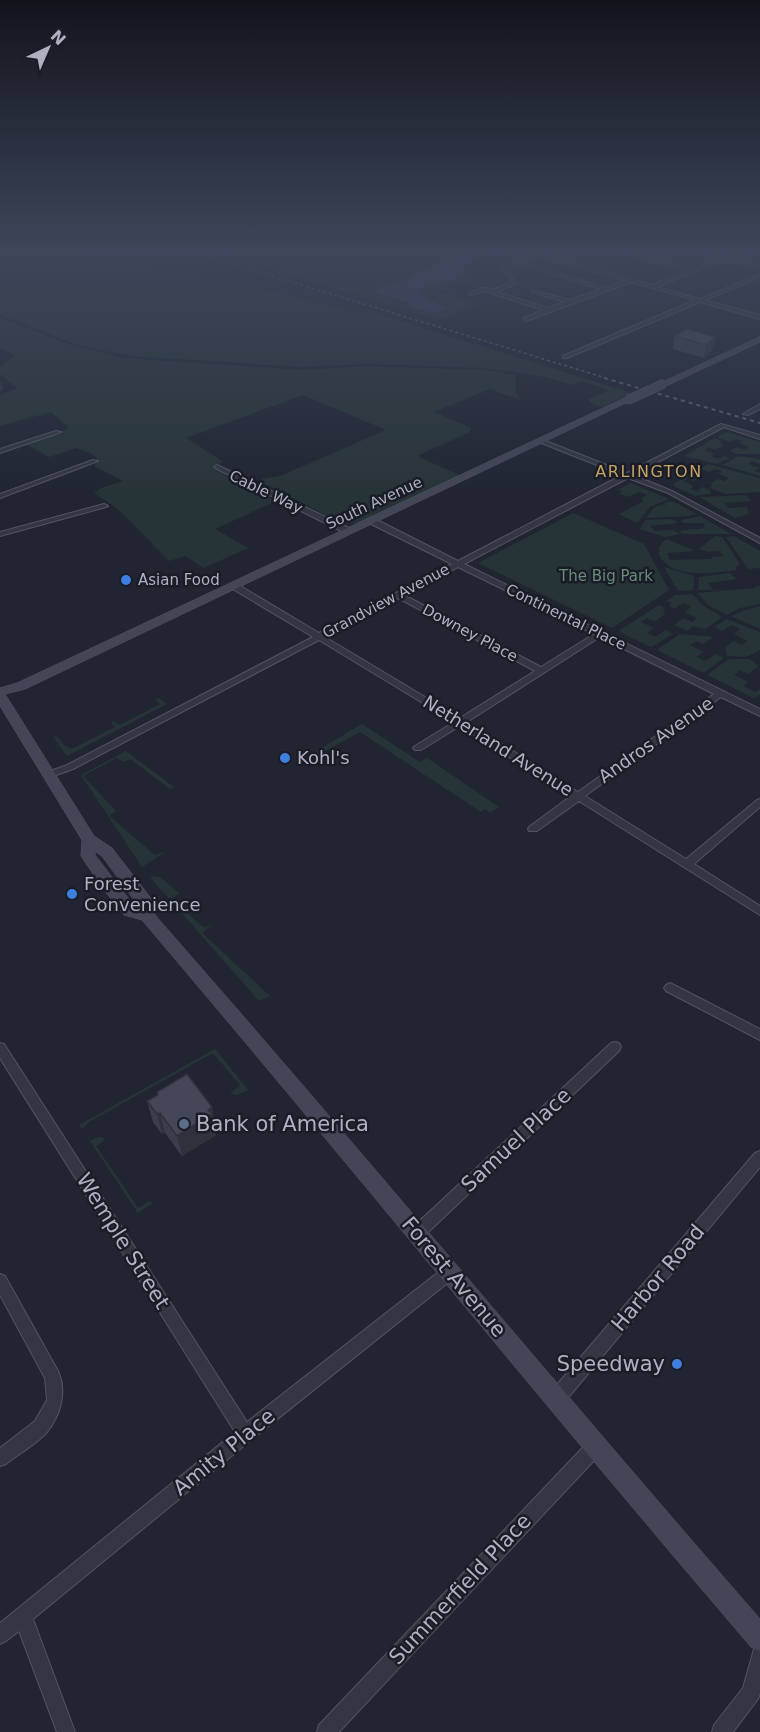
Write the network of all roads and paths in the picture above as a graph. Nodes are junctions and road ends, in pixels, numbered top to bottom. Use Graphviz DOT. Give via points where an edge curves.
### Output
graph roads {
  1 [pos="619,334"];
  2 [pos="760,339"];
  3 [pos="565,357"];
  4 [pos="760,406"];
  5 [pos="746,414"];
  6 [pos="58,432"];
  7 [pos="760,437"];
  8 [pos="541,441"];
  9 [pos="0,451"];
  10 [pos="95,461"];
  11 [pos="217,467"];
  12 [pos="627,475"];
  13 [pos="0,496"];
  14 [pos="104,506"];
  15 [pos="372,521"];
  16 [pos="2,531"];
  17 [pos="348,531"];
  18 [pos="760,541"];
  19 [pos="458,563"];
  20 [pos="234,586"];
  21 [pos="398,595"];
  22 [pos="600,634"];
  23 [pos="318,636"];
  24 [pos="541,671"];
  25 [pos="721,693"];
  26 [pos="0,694"];
  27 [pos="760,713"];
  28 [pos="460,722"];
  29 [pos="418,748"];
  30 [pos="48,775"];
  31 [pos="577,796"];
  32 [pos="760,802"];
  33 [pos="532,829"];
  34 [pos="686,865"];
  35 [pos="760,911"];
  36 [pos="670,988"];
  37 [pos="760,1035"];
  38 [pos="615,1047"];
  39 [pos="0,1048"];
  40 [pos="760,1157"];
  41 [pos="417,1233"];
  42 [pos="450,1272"];
  43 [pos="0,1281"];
  44 [pos="556,1399"];
  45 [pos="245,1434"];
  46 [pos="595,1447"];
  47 [pos="0,1458"];
  48 [pos="23,1616"];
  49 [pos="0,1635"];
  50 [pos="760,1638"];
  51 [pos="760,1654"];
  52 [pos="66,1732"];
  53 [pos="326,1732"];
  54 [pos="721,1732"];
  1 -- 3 [label="street"];
  2 -- 8 [label="street, South Avenue, bridge"];
  4 -- 5 [label="street"];
  6 -- 9 [label="street"];
  7 -- 12 [label="street, Grandview Avenue" via="723,425"];
  8 -- 12 [label="street"];
  8 -- 15 [label="street, South Avenue"];
  10 -- 13 [label="street"];
  11 -- 17 [label="street, Cable Way"];
  12 -- 18 [label="street" via="699,506"];
  12 -- 19 [label="street, Grandview Avenue"];
  14 -- 16 [label="street"];
  15 -- 17 [label="street, South Avenue"];
  15 -- 19 [label="street, Continental Place"];
  17 -- 20 [label="street, South Avenue"];
  19 -- 21 [label="street, Grandview Avenue"];
  19 -- 22 [label="street, Continental Place"];
  20 -- 23 [label="street, Netherland Avenue"];
  20 -- 26 [label="street, South Avenue"];
  21 -- 23 [label="street, Grandview Avenue"];
  21 -- 24 [label="street, Downey Place"];
  22 -- 24 [label="street"];
  22 -- 25 [label="street, Continental Place"];
  23 -- 28 [label="street, Netherland Avenue"];
  23 -- 30 [label="street, Grandview Avenue"];
  24 -- 28 [label="street"];
  25 -- 27 [label="street, Continental Place"];
  25 -- 31 [label="street, Andros Avenue"];
  26 -- 30 [label="street, Forest Avenue"];
  28 -- 29 [label="street"];
  28 -- 31 [label="street, Netherland Avenue"];
  30 -- 41 [label="street, Forest Avenue" via="89,840 107,852 148,905 147,916"];
  31 -- 33 [label="street, Andros Avenue"];
  31 -- 34 [label="street, Netherland Avenue"];
  32 -- 34 [label="street"];
  34 -- 35 [label="street, Netherland Avenue"];
  36 -- 37 [label="street"];
  38 -- 41 [label="street, Samuel Place"];
  39 -- 45 [label="street, Wemple Street"];
  40 -- 44 [label="street, Harbor Road"];
  41 -- 42 [label="street, Forest Avenue"];
  42 -- 44 [label="street, Forest Avenue"];
  42 -- 45 [label="street, Amity Place"];
  43 -- 47 [label="street" via="53,1376 55,1401 41,1427"];
  44 -- 46 [label="street, Forest Avenue"];
  45 -- 48 [label="street, Amity Place"];
  46 -- 50 [label="street, Forest Avenue"];
  46 -- 53 [label="street, Summerfield Place"];
  48 -- 49 [label="street, Amity Place"];
  48 -- 52 [label="street"];
  51 -- 54 [label="street" via="751,1692"];
}
